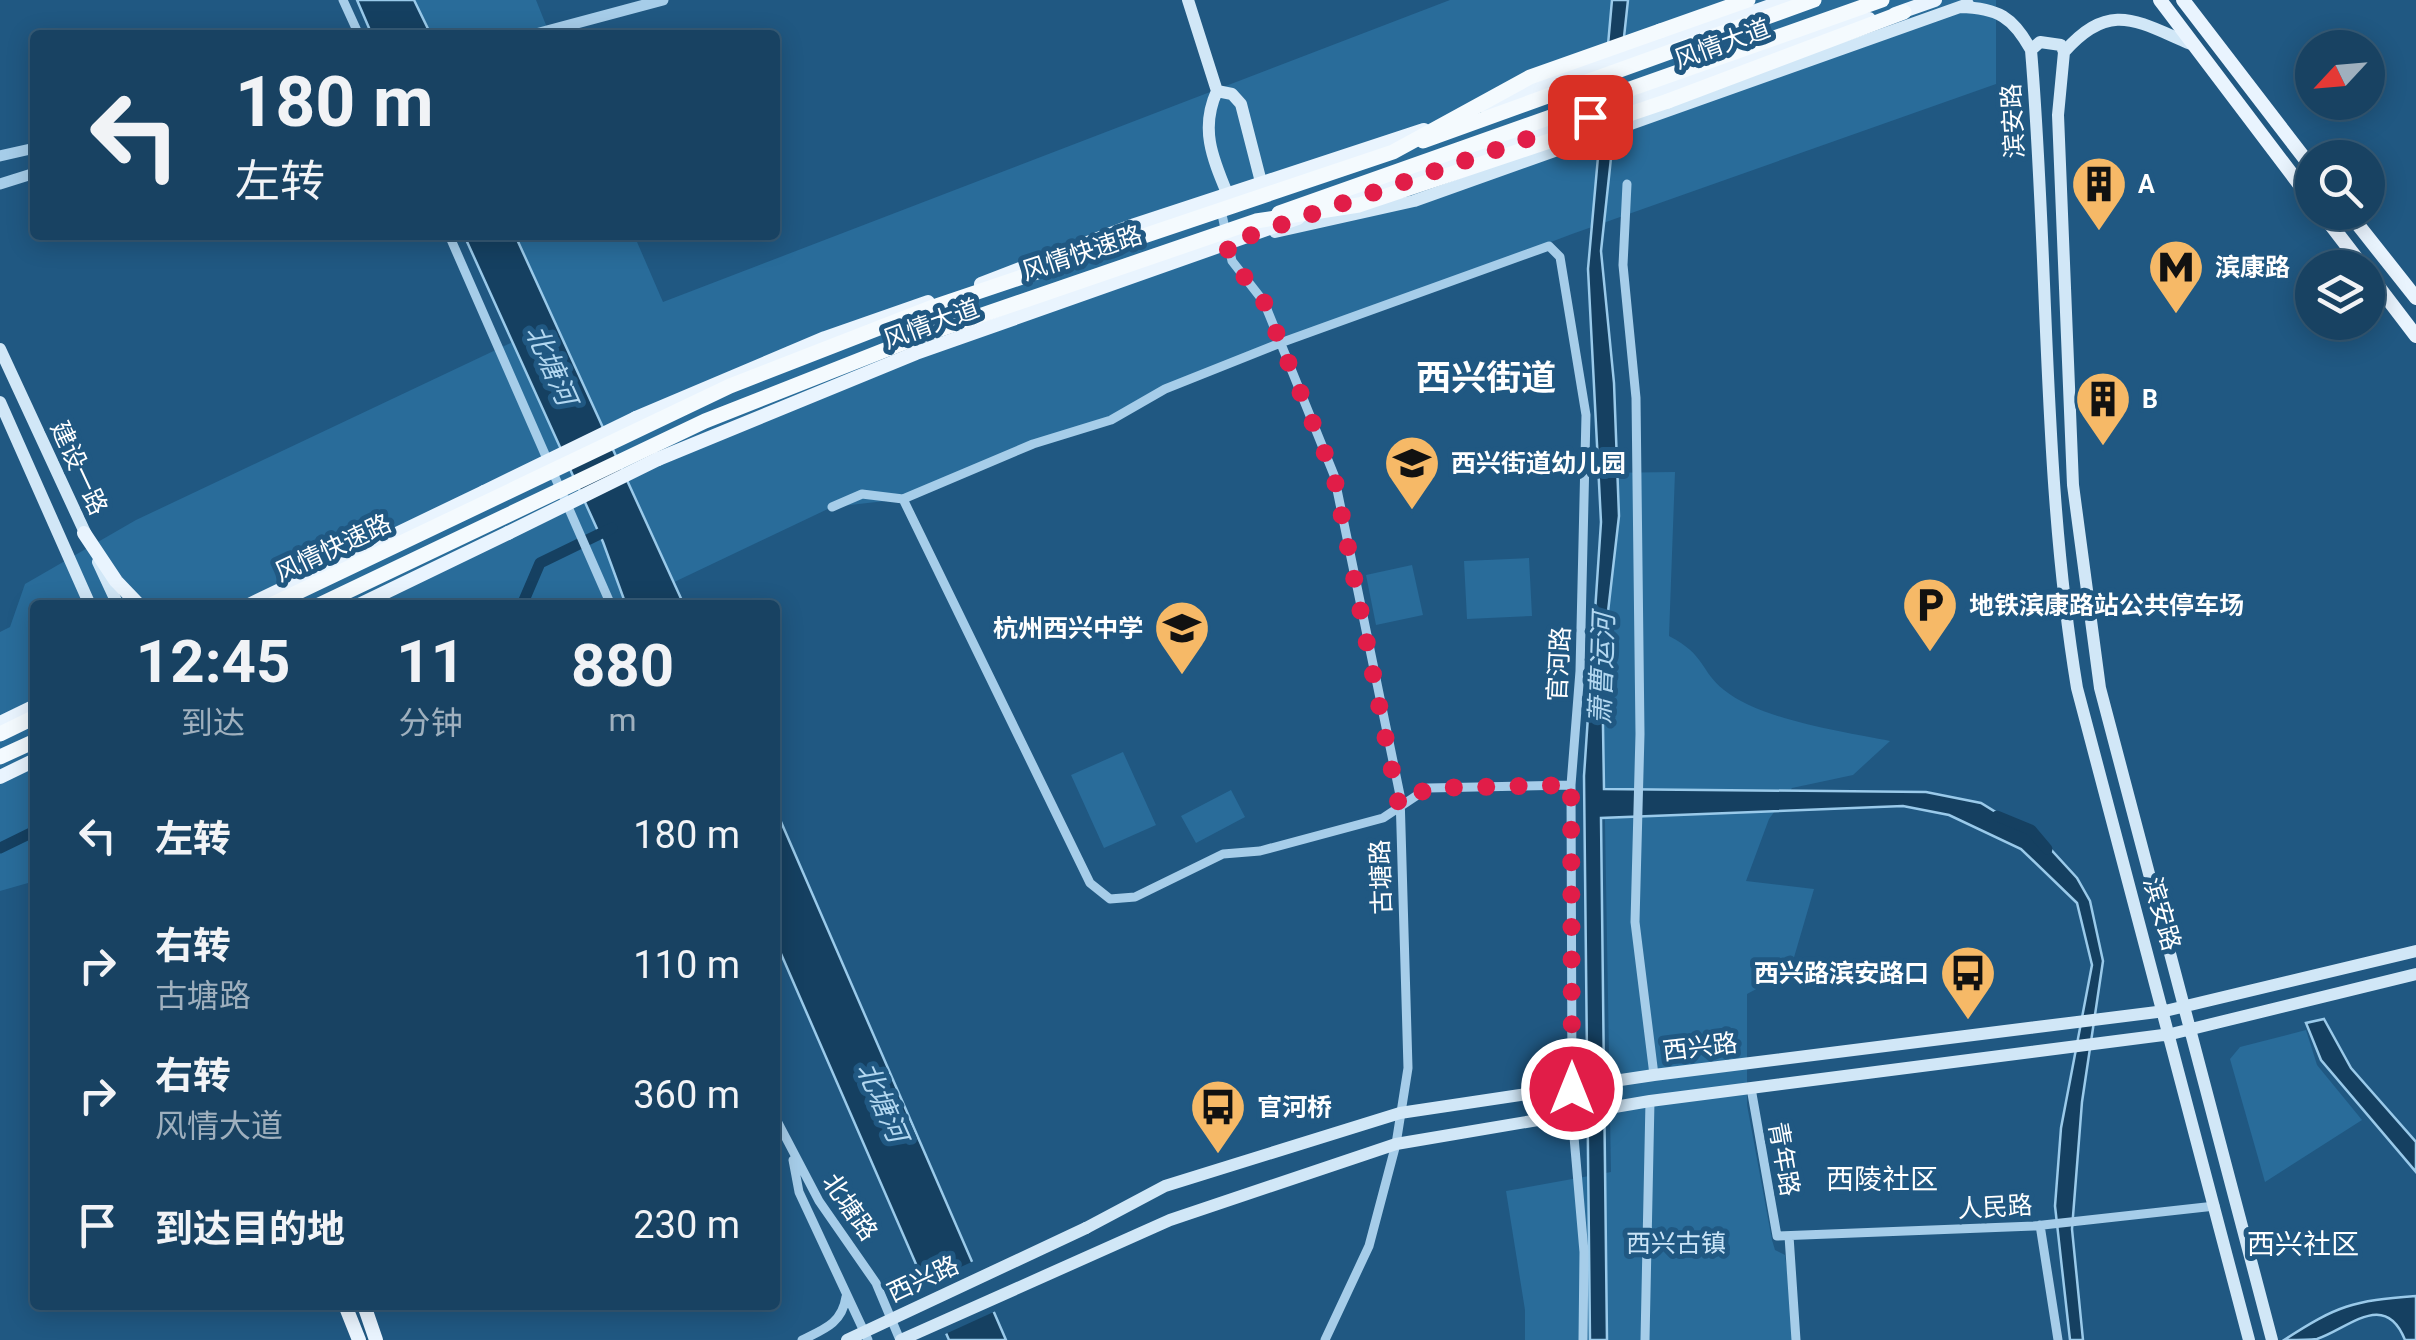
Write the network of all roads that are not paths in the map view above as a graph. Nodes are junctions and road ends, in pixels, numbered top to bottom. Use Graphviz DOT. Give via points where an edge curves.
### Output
graph roads {
  1 [pos="343,0"];
  2 [pos="663,0"];
  3 [pos="1188,0"];
  4 [pos="1748,0"];
  5 [pos="1787,0"];
  6 [pos="1814,0"];
  7 [pos="1882,0"];
  8 [pos="1935,0"];
  9 [pos="1980,0"];
  10 [pos="2160,0"];
  11 [pos="2183,0"];
  12 [pos="1960,7"];
  13 [pos="1904,12"];
  14 [pos="357,30"];
  15 [pos="550,30"];
  16 [pos="1658,38"];
  17 [pos="2191,44"];
  18 [pos="2031,50"];
  19 [pos="2064,52"];
  20 [pos="1218,91"];
  21 [pos="2295,146"];
  22 [pos="30,149"];
  23 [pos="1393,152"];
  24 [pos="0,156"];
  25 [pos="30,174"];
  26 [pos="2295,179"];
  27 [pos="1261,182"];
  28 [pos="0,184"];
  29 [pos="1626,184"];
  30 [pos="1227,193"];
  31 [pos="1255,229"];
  32 [pos="2335,230"];
  33 [pos="2362,230"];
  34 [pos="450,240"];
  35 [pos="1226,244"];
  36 [pos="2350,250"];
  37 [pos="2385,295"];
  38 [pos="2416,298"];
  39 [pos="2416,336"];
  40 [pos="1283,342"];
  41 [pos="0,350"];
  42 [pos="0,402"];
  43 [pos="903,499"];
  44 [pos="832,506"];
  45 [pos="84,533"];
  46 [pos="280,590"];
  47 [pos="88,600"];
  48 [pos="116,600"];
  49 [pos="134,600"];
  50 [pos="249,600"];
  51 [pos="259,600"];
  52 [pos="281,600"];
  53 [pos="329,600"];
  54 [pos="369,600"];
  55 [pos="609,600"];
  56 [pos="30,708"];
  57 [pos="30,719"];
  58 [pos="0,723"];
  59 [pos="0,734"];
  60 [pos="30,742"];
  61 [pos="0,757"];
  62 [pos="30,762"];
  63 [pos="0,777"];
  64 [pos="1571,785"];
  65 [pos="1399,806"];
  66 [pos="2416,951"];
  67 [pos="2416,974"];
  68 [pos="2185,1005"];
  69 [pos="2166,1010"];
  70 [pos="2191,1029"];
  71 [pos="2171,1034"];
  72 [pos="1654,1075"];
  73 [pos="1575,1088"];
  74 [pos="1751,1088"];
  75 [pos="1650,1101"];
  76 [pos="1400,1113"];
  77 [pos="1575,1114"];
  78 [pos="780,1128"];
  79 [pos="1396,1144"];
  80 [pos="792,1153"];
  81 [pos="2215,1206"];
  82 [pos="2040,1225"];
  83 [pos="1777,1236"];
  84 [pos="1789,1236"];
  85 [pos="846,1294"];
  86 [pos="347,1310"];
  87 [pos="365,1310"];
  88 [pos="359,1340"];
  89 [pos="376,1340"];
  90 [pos="802,1340"];
  91 [pos="847,1340"];
  92 [pos="868,1340"];
  93 [pos="900,1340"];
  94 [pos="1325,1340"];
  95 [pos="1583,1340"];
  96 [pos="1645,1340"];
  97 [pos="1796,1340"];
  98 [pos="2058,1340"];
  99 [pos="2249,1340"];
  100 [pos="2272,1340"];
  1 -- 14 [label="street"];
  2 -- 15 [label="street"];
  3 -- 20 [label="main road"];
  4 -- 16 [label="highway"];
  5 -- 16 [label="main road, 风情大道"];
  6 -- 23 [label="highway, 风情快速路, bridge"];
  7 -- 31 [label="highway, 风情快速路, bridge"];
  8 -- 13 [label="main road, 风情大道"];
  9 -- 12 [label="main road"];
  10 -- 17 [label="main road"];
  11 -- 21 [label="main road"];
  12 -- 18 [label="main road" via="2000,11"];
  12 -- 31 [label="main road" via="1414,201"];
  13 -- 31 [label="highway, bridge" via="1668,101 1359,205"];
  13 -- 31 [label="main road, 风情大道" via="1828,28 1590,117"];
  16 -- 23 [label="highway, bridge" via="1530,77"];
  16 -- 27 [label="main road, 风情大道" via="1592,70"];
  17 -- 19 [label="main road" via="2117,17 2089,27"];
  17 -- 26 [label="main road"];
  18 -- 19 [label="main road, 滨安路" via="2040,42 2061,45"];
  18 -- 69 [label="main road, 滨安路" via="2062,605 2077,688"];
  19 -- 68 [label="main road, 滨安路" via="2058,115 2082,574 2100,688"];
  20 -- 27 [label="main road" via="1241,104"];
  20 -- 30 [label="main road" via="1207,130"];
  22 -- 24 [label="street"];
  23 -- 52 [label="highway, 风情快速路, bridge" via="933,308 730,386"];
  25 -- 28 [label="street"];
  27 -- 30 [label="main road, 风情大道"];
  29 -- 72 [label="street" via="1623,264 1636,398 1635,922"];
  30 -- 35 [label="street" via="1219,214"];
  30 -- 46 [label="main road, 风情大道, bridge" via="825,338 636,418"];
  31 -- 35 [label="main road, 风情大道"];
  31 -- 53 [label="highway, 风情快速路, bridge" via="966,319 705,421"];
  32 -- 36 [label="main road"];
  33 -- 38 [label="main road"];
  34 -- 55 [label="street"];
  35 -- 40 [label="street, 古塘路"];
  35 -- 54 [label="main road, 风情大道, bridge" via="932,348 658,458"];
  37 -- 39 [label="main road"];
  40 -- 43 [label="street" via="1165,389 1111,420"];
  40 -- 64 [label="street, 官河路" via="1549,246 1560,257 1586,416"];
  40 -- 65 [label="street, 古塘路" via="1334,476"];
  41 -- 45 [label="main road, 建设一路"];
  42 -- 47 [label="main road, 建设一路"];
  43 -- 44 [label="street" via="862,494"];
  43 -- 65 [label="street" via="1098,893 1123,901 1223,854 1260,851 1383,818"];
  45 -- 48 [label="main road, 建设一路"];
  45 -- 49 [label="main road"];
  46 -- 50 [label="main road"];
  46 -- 51 [label="main road, 风情大道"];
  56 -- 58 [label="main road"];
  57 -- 59 [label="highway"];
  60 -- 61 [label="highway"];
  62 -- 63 [label="main road"];
  64 -- 65 [label="street" via="1428,788"];
  64 -- 73 [label="street, 官河路"];
  65 -- 76 [label="street, 古塘路" via="1408,1068"];
  66 -- 68 [label="main road, 西兴路"];
  67 -- 70 [label="main road, 西兴路"];
  68 -- 69 [label="main road, 西兴路"];
  68 -- 70 [label="main road, 滨安路"];
  69 -- 71 [label="main road, 滨安路"];
  69 -- 72 [label="main road, 西兴路"];
  70 -- 71 [label="main road, 西兴路"];
  70 -- 100 [label="main road, 滨安路"];
  71 -- 74 [label="main road, 西兴路"];
  71 -- 81 [label="main road, 滨安路"];
  72 -- 73 [label="main road, 西兴路"];
  73 -- 76 [label="main road, 西兴路"];
  74 -- 75 [label="main road, 西兴路"];
  74 -- 83 [label="street, 青年路"];
  75 -- 77 [label="main road, 西兴路"];
  75 -- 96 [label="street"];
  76 -- 79 [label="street, 古塘路"];
  76 -- 91 [label="main road, 西兴路, bridge" via="1165,1186"];
  77 -- 79 [label="main road, 西兴路"];
  77 -- 95 [label="street"];
  78 -- 80 [label="street, 北塘路"];
  79 -- 93 [label="main road, 西兴路" via="1170,1220"];
  79 -- 94 [label="street, 古塘路" via="1369,1246"];
  80 -- 85 [label="street, 北塘路" via="799,1192"];
  80 -- 93 [label="street, 北塘路" via="860,1256"];
  81 -- 82 [label="street, 人民路"];
  81 -- 99 [label="main road, 滨安路"];
  82 -- 84 [label="street, 人民路"];
  82 -- 98 [label="street"];
  83 -- 84 [label="street, 人民路"];
  84 -- 97 [label="street"];
  85 -- 90 [label="street" via="834,1325"];
  85 -- 92 [label="street, 北塘路"];
  86 -- 88 [label="main road"];
  87 -- 89 [label="main road"];
}
